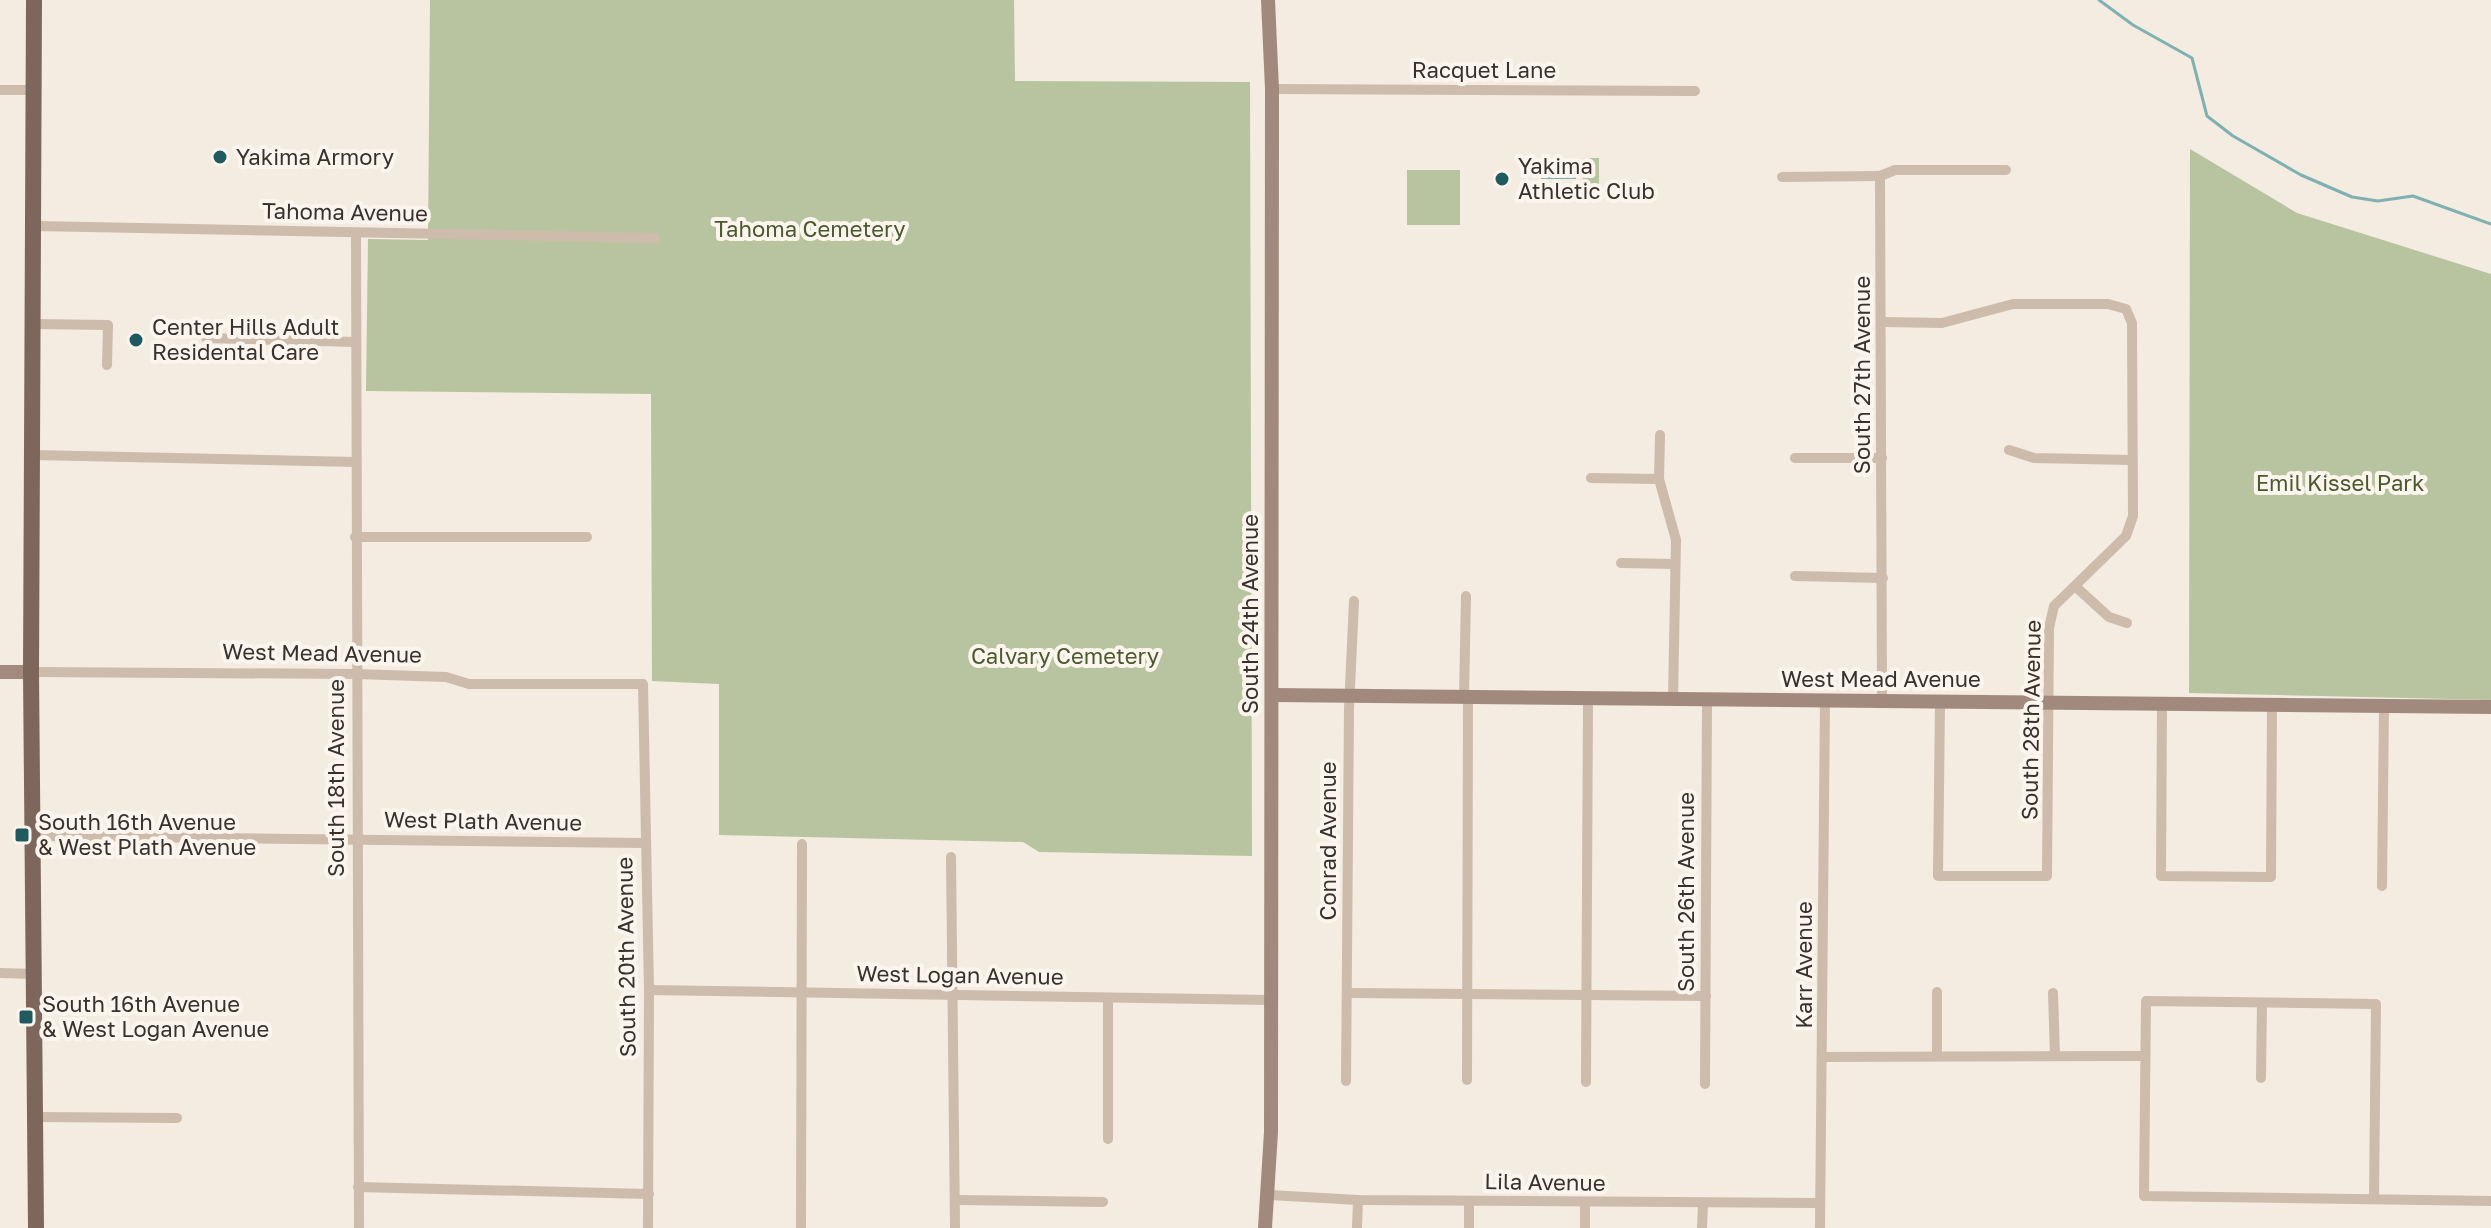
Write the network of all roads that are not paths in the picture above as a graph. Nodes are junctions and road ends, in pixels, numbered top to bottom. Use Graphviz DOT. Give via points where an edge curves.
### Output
graph roads {
  1 [pos="34,0"];
  2 [pos="1268,0"];
  3 [pos="1272,89"];
  4 [pos="0,90"];
  5 [pos="34,90"];
  6 [pos="1695,91"];
  7 [pos="2006,170"];
  8 [pos="1880,176"];
  9 [pos="1782,177"];
  10 [pos="35,226"];
  11 [pos="356,233"];
  12 [pos="655,238"];
  13 [pos="1883,322"];
  14 [pos="34,324"];
  15 [pos="206,338"];
  16 [pos="355,342"];
  17 [pos="107,365"];
  18 [pos="1660,435"];
  19 [pos="2009,450"];
  20 [pos="33,455"];
  21 [pos="1795,458"];
  22 [pos="1882,458"];
  23 [pos="2131,460"];
  24 [pos="356,462"];
  25 [pos="1591,478"];
  26 [pos="1659,479"];
  27 [pos="355,537"];
  28 [pos="587,537"];
  29 [pos="1621,563"];
  30 [pos="1675,564"];
  31 [pos="1795,576"];
  32 [pos="1883,578"];
  33 [pos="2076,587"];
  34 [pos="1466,596"];
  35 [pos="1354,601"];
  36 [pos="2127,623"];
  37 [pos="0,672"];
  38 [pos="31,672"];
  39 [pos="356,674"];
  40 [pos="643,684"];
  41 [pos="1272,695"];
  42 [pos="1350,697"];
  43 [pos="1466,697"];
  44 [pos="1588,699"];
  45 [pos="1673,699"];
  46 [pos="1707,700"];
  47 [pos="1825,701"];
  48 [pos="1882,701"];
  49 [pos="1940,702"];
  50 [pos="2050,702"];
  51 [pos="2162,703"];
  52 [pos="2272,704"];
  53 [pos="2384,706"];
  54 [pos="2491,707"];
  55 [pos="33,836"];
  56 [pos="356,839"];
  57 [pos="644,843"];
  58 [pos="802,844"];
  59 [pos="951,857"];
  60 [pos="2382,886"];
  61 [pos="0,973"];
  62 [pos="34,974"];
  63 [pos="649,990"];
  64 [pos="802,991"];
  65 [pos="1937,992"];
  66 [pos="1348,993"];
  67 [pos="2053,993"];
  68 [pos="1466,994"];
  69 [pos="952,995"];
  70 [pos="1587,995"];
  71 [pos="1706,996"];
  72 [pos="1108,998"];
  73 [pos="1270,1000"];
  74 [pos="2262,1003"];
  75 [pos="1937,1054"];
  76 [pos="2055,1056"];
  77 [pos="2144,1056"];
  78 [pos="1824,1057"];
  79 [pos="2261,1078"];
  80 [pos="1467,1080"];
  81 [pos="1346,1081"];
  82 [pos="1586,1082"];
  83 [pos="1705,1084"];
  84 [pos="35,1117"];
  85 [pos="177,1118"];
  86 [pos="1108,1139"];
  87 [pos="358,1187"];
  88 [pos="649,1194"];
  89 [pos="1269,1195"];
  90 [pos="2374,1199"];
  91 [pos="956,1200"];
  92 [pos="1358,1200"];
  93 [pos="1469,1201"];
  94 [pos="2491,1201"];
  95 [pos="1103,1202"];
  96 [pos="1585,1203"];
  97 [pos="1703,1203"];
  98 [pos="1820,1203"];
  99 [pos="36,1228"];
  100 [pos="359,1228"];
  101 [pos="648,1228"];
  102 [pos="801,1228"];
  103 [pos="955,1228"];
  104 [pos="1265,1228"];
  105 [pos="1357,1228"];
  106 [pos="1469,1228"];
  107 [pos="1585,1228"];
  108 [pos="1702,1228"];
  109 [pos="1820,1228"];
  1 -- 5 [label="main road"];
  2 -- 3 [label="street, South 24th Avenue"];
  3 -- 6 [label="street, Racquet Lane"];
  3 -- 41 [label="street, South 24th Avenue"];
  4 -- 5 [label="street"];
  5 -- 10 [label="main road"];
  7 -- 8 [label="street" via="1895,170"];
  8 -- 9 [label="street"];
  8 -- 13 [label="street, South 27th Avenue"];
  10 -- 11 [label="street, Tahoma Avenue"];
  10 -- 14 [label="main road"];
  11 -- 12 [label="street, Tahoma Avenue"];
  11 -- 16 [label="street, South 18th Avenue"];
  13 -- 22 [label="street, South 27th Avenue"];
  13 -- 23 [label="street, South 28th Avenue" via="1942,323 2013,304 2108,304 2126,309 2132,323"];
  14 -- 17 [label="street" via="108,325"];
  14 -- 20 [label="main road"];
  15 -- 16 [label="street"];
  16 -- 24 [label="street, South 18th Avenue"];
  18 -- 26 [label="street"];
  19 -- 23 [label="street" via="2034,458"];
  20 -- 24 [label="street"];
  20 -- 38 [label="main road"];
  21 -- 22 [label="street"];
  22 -- 32 [label="street, South 27th Avenue"];
  23 -- 33 [label="street, South 28th Avenue" via="2133,516 2126,536"];
  24 -- 27 [label="street, South 18th Avenue"];
  25 -- 26 [label="street"];
  26 -- 30 [label="street" via="1676,540"];
  27 -- 28 [label="street"];
  27 -- 39 [label="street, South 18th Avenue"];
  29 -- 30 [label="street"];
  30 -- 45 [label="street"];
  31 -- 32 [label="street"];
  32 -- 48 [label="street, South 27th Avenue"];
  33 -- 36 [label="street" via="2109,617"];
  33 -- 50 [label="street, South 28th Avenue" via="2054,606 2049,628"];
  34 -- 43 [label="street"];
  35 -- 42 [label="street, Conrad Avenue"];
  37 -- 38 [label="street, West Mead Avenue"];
  38 -- 39 [label="street, West Mead Avenue"];
  38 -- 55 [label="main road"];
  39 -- 40 [label="street, West Mead Avenue" via="446,677 469,684"];
  39 -- 56 [label="street, South 18th Avenue"];
  40 -- 57 [label="street, South 20th Avenue"];
  41 -- 42 [label="street, West Mead Avenue"];
  41 -- 73 [label="street, South 24th Avenue"];
  42 -- 43 [label="street, West Mead Avenue"];
  42 -- 66 [label="street, Conrad Avenue"];
  43 -- 44 [label="street, West Mead Avenue"];
  43 -- 68 [label="street"];
  44 -- 45 [label="street, West Mead Avenue"];
  44 -- 70 [label="street"];
  45 -- 46 [label="street, West Mead Avenue"];
  46 -- 47 [label="street, West Mead Avenue"];
  46 -- 71 [label="street, South 26th Avenue"];
  47 -- 48 [label="street, West Mead Avenue"];
  47 -- 78 [label="street, Karr Avenue"];
  48 -- 49 [label="street, West Mead Avenue"];
  49 -- 50 [label="street, West Mead Avenue"];
  49 -- 50 [label="street, South 28th Avenue" via="1938,876 2047,876"];
  50 -- 51 [label="street, West Mead Avenue"];
  51 -- 52 [label="street, West Mead Avenue"];
  51 -- 52 [label="street" via="2161,876 2271,877"];
  52 -- 53 [label="street, West Mead Avenue"];
  53 -- 54 [label="street, West Mead Avenue"];
  53 -- 60 [label="street"];
  55 -- 56 [label="street, West Plath Avenue"];
  55 -- 62 [label="main road"];
  56 -- 57 [label="street, West Plath Avenue"];
  56 -- 87 [label="street, South 18th Avenue"];
  57 -- 63 [label="street, South 20th Avenue"];
  58 -- 64 [label="street"];
  59 -- 69 [label="street"];
  61 -- 62 [label="street"];
  62 -- 84 [label="main road"];
  63 -- 64 [label="street, West Logan Avenue"];
  63 -- 88 [label="street, South 20th Avenue"];
  64 -- 69 [label="street, West Logan Avenue"];
  64 -- 102 [label="street"];
  65 -- 75 [label="street"];
  66 -- 68 [label="street"];
  66 -- 81 [label="street, Conrad Avenue"];
  67 -- 76 [label="street"];
  68 -- 70 [label="street"];
  68 -- 80 [label="street"];
  69 -- 72 [label="street, West Logan Avenue"];
  69 -- 91 [label="street"];
  70 -- 71 [label="street"];
  70 -- 82 [label="street"];
  71 -- 83 [label="street, South 26th Avenue"];
  72 -- 73 [label="street, West Logan Avenue"];
  72 -- 86 [label="street"];
  73 -- 89 [label="street, South 24th Avenue"];
  74 -- 77 [label="street" via="2146,1001"];
  74 -- 79 [label="street"];
  74 -- 90 [label="street" via="2376,1004"];
  75 -- 76 [label="street"];
  75 -- 78 [label="street"];
  76 -- 77 [label="street"];
  77 -- 90 [label="street" via="2144,1196"];
  78 -- 98 [label="street, Karr Avenue"];
  84 -- 85 [label="street"];
  84 -- 99 [label="main road"];
  87 -- 88 [label="street"];
  87 -- 100 [label="street, South 18th Avenue"];
  88 -- 101 [label="street, South 20th Avenue"];
  89 -- 92 [label="street, Lila Avenue"];
  89 -- 104 [label="street, South 24th Avenue"];
  90 -- 94 [label="street"];
  91 -- 95 [label="street"];
  91 -- 103 [label="street"];
  92 -- 93 [label="street, Lila Avenue"];
  92 -- 105 [label="street"];
  93 -- 96 [label="street, Lila Avenue"];
  93 -- 106 [label="street"];
  96 -- 97 [label="street, Lila Avenue"];
  96 -- 107 [label="street"];
  97 -- 98 [label="street, Lila Avenue"];
  97 -- 108 [label="street"];
  98 -- 109 [label="street, Karr Avenue"];
}
